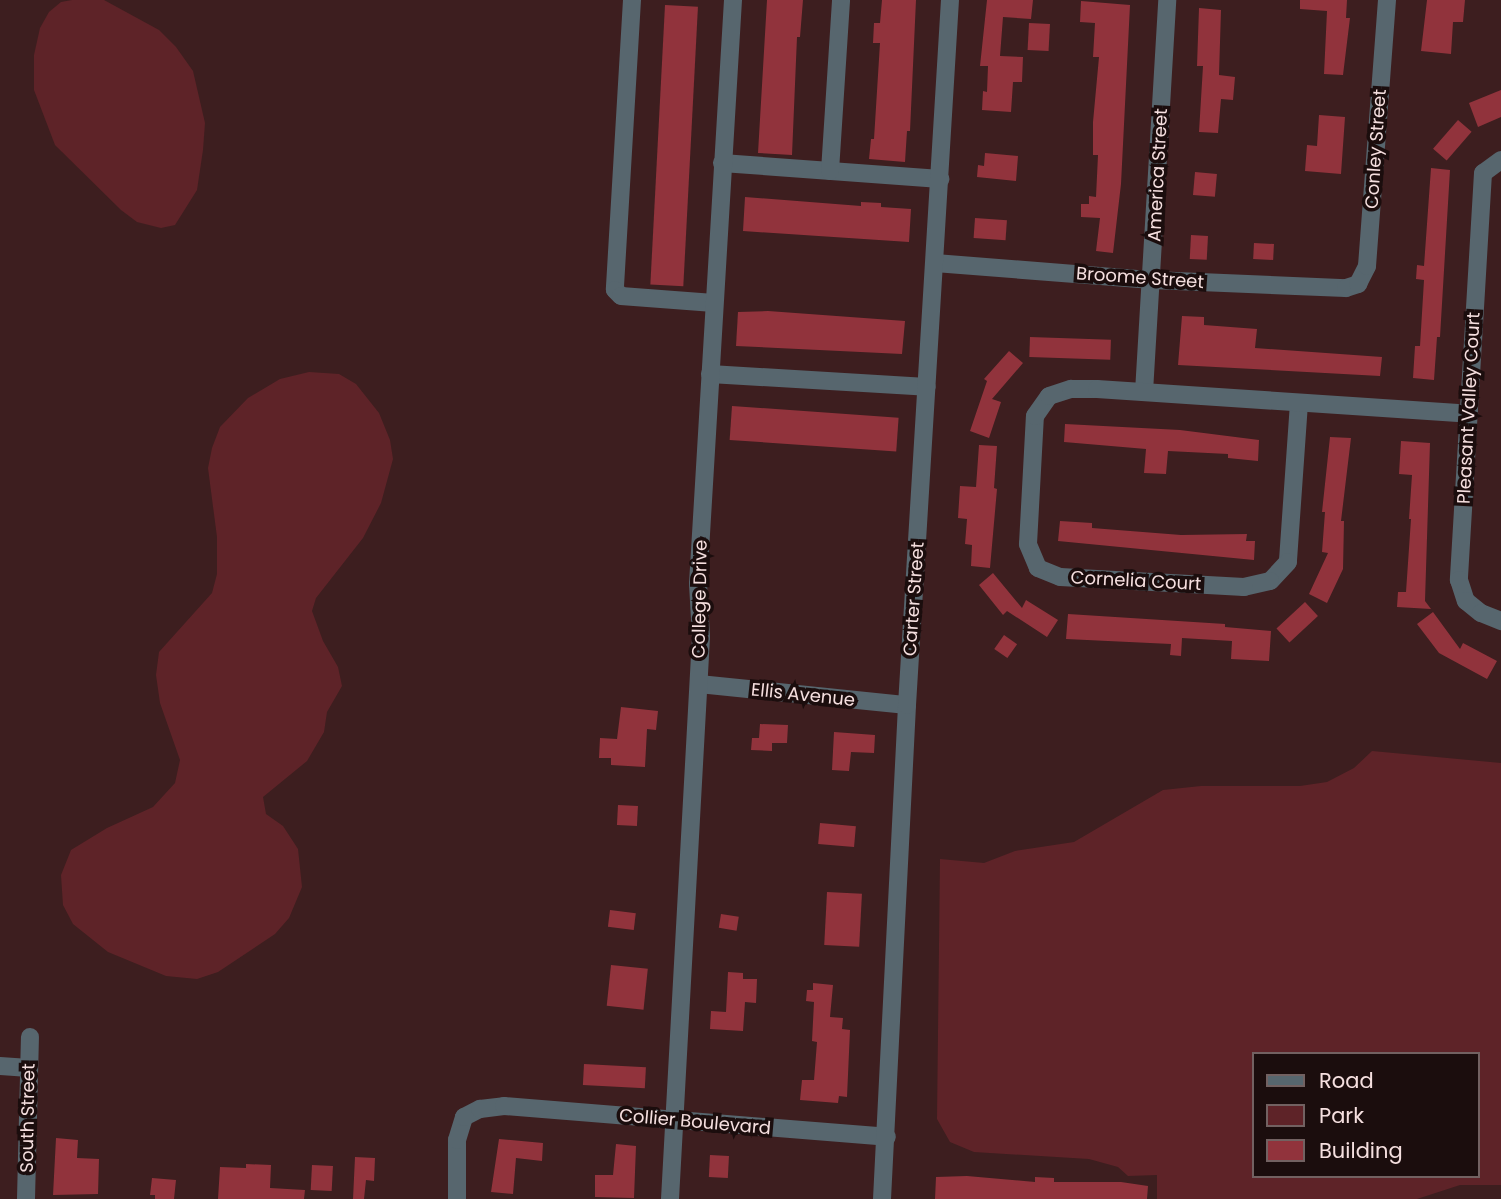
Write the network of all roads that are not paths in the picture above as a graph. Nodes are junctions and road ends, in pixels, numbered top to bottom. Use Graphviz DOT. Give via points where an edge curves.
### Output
graph roads {
  1 [pos="632,0"];
  2 [pos="733,0"];
  3 [pos="841,0"];
  4 [pos="950,0"];
  5 [pos="1167,0"];
  6 [pos="1387,0"];
  7 [pos="1501,160"];
  8 [pos="722,163"];
  9 [pos="830,171"];
  10 [pos="940,179"];
  11 [pos="935,263"];
  12 [pos="1152,280"];
  13 [pos="1346,288"];
  14 [pos="714,303"];
  15 [pos="710,374"];
  16 [pos="927,387"];
  17 [pos="1144,392"];
  18 [pos="1299,403"];
  19 [pos="1469,414"];
  20 [pos="1501,621"];
  21 [pos="699,684"];
  22 [pos="907,705"];
  23 [pos="30,1037"];
  24 [pos="0,1066"];
  25 [pos="29,1068"];
  26 [pos="673,1121"];
  27 [pos="887,1137"];
  28 [pos="26,1199"];
  29 [pos="457,1199"];
  30 [pos="670,1199"];
  31 [pos="883,1199"];
  1 -- 14 [label="street" via="615,290 621,296"];
  2 -- 8 [label="street, College Drive"];
  3 -- 9 [label="street"];
  4 -- 10 [label="street, Carter Street"];
  5 -- 12 [label="street, America Street"];
  6 -- 13 [label="street, Conley Street" via="1367,266 1358,284"];
  7 -- 19 [label="street, Pleasant Valley Court" via="1483,173"];
  8 -- 9 [label="street"];
  8 -- 14 [label="street, College Drive"];
  9 -- 10 [label="street"];
  10 -- 11 [label="street, Carter Street"];
  11 -- 12 [label="street, Broome Street"];
  11 -- 16 [label="street, Carter Street"];
  12 -- 13 [label="street, Broome Street"];
  12 -- 17 [label="street, America Street"];
  14 -- 15 [label="street, College Drive"];
  15 -- 16 [label="street"];
  15 -- 21 [label="street, College Drive" via="698,584"];
  16 -- 22 [label="street, Carter Street"];
  17 -- 18 [label="street, Cornelia Court"];
  17 -- 18 [label="street, Cornelia Court" via="1071,389 1049,396 1035,416 1028,544 1038,568 1060,578 1244,587 1270,581 1288,562"];
  18 -- 19 [label="street, Cornelia Court"];
  19 -- 20 [label="street, Pleasant Valley Court" via="1459,580 1466,601"];
  21 -- 22 [label="street, Ellis Avenue"];
  21 -- 26 [label="street, College Drive"];
  22 -- 27 [label="street, Carter Street"];
  23 -- 25 [label="street, South Street"];
  24 -- 25 [label="street"];
  25 -- 28 [label="street, South Street"];
  26 -- 27 [label="street, Collier Boulevard"];
  26 -- 29 [label="street, Collier Boulevard" via="504,1106 480,1109 464,1117 457,1140"];
  26 -- 30 [label="street, College Drive"];
  27 -- 31 [label="street, Carter Street"];
}
